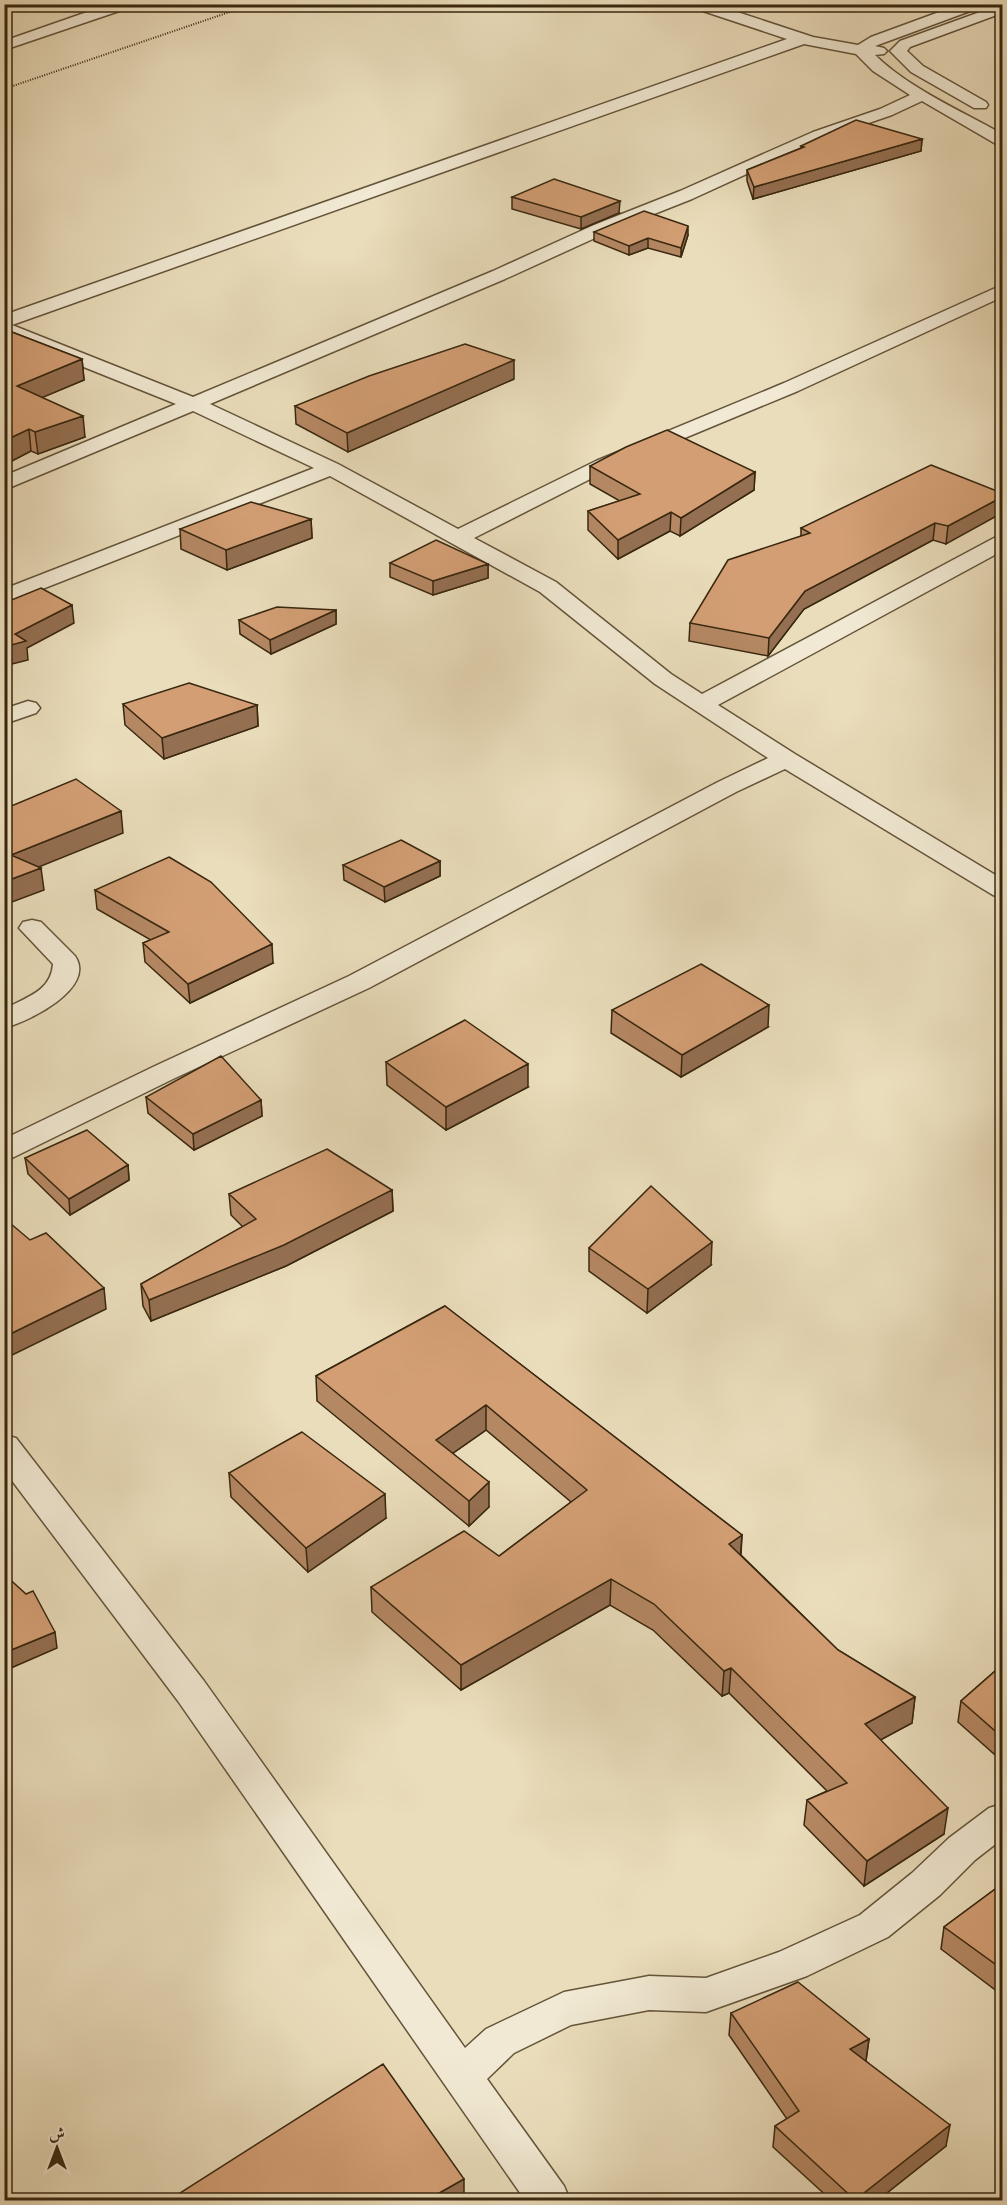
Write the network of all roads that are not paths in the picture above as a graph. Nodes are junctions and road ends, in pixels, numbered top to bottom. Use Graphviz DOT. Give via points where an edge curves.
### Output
graph roads {
  1 [pos="126,4"];
  2 [pos="696,4"];
  3 [pos="976,4"];
  4 [pos="1002,8"];
  5 [pos="803,39"];
  6 [pos="4,46"];
  7 [pos="861,51"];
  8 [pos="898,51"];
  9 [pos="922,95"];
  10 [pos="993,113"];
  11 [pos="1002,140"];
  12 [pos="1002,290"];
  13 [pos="4,321"];
  14 [pos="4,328"];
  15 [pos="193,404"];
  16 [pos="331,468"];
  17 [pos="4,484"];
  18 [pos="459,537"];
  19 [pos="1002,543"];
  20 [pos="4,597"];
  21 [pos="702,704"];
  22 [pos="28,708"];
  23 [pos="4,717"];
  24 [pos="786,759"];
  25 [pos="1002,890"];
  26 [pos="32,928"];
  27 [pos="4,1020"];
  28 [pos="4,1151"];
  29 [pos="4,1446"];
  30 [pos="1002,1819"];
  31 [pos="463,2075"];
  32 [pos="549,2200"];
  1 -- 6 [label="street"];
  2 -- 5 [label="street"];
  3 -- 7 [label="street" via="876,40"];
  4 -- 8 [label="street" via="905,44"];
  5 -- 7 [label="street"];
  5 -- 13 [label="street"];
  7 -- 8 [label="street"];
  7 -- 9 [label="street" via="879,68"];
  8 -- 10 [label="street" via="917,69"];
  9 -- 11 [label="street"];
  9 -- 15 [label="street" via="819,135"];
  12 -- 18 [label="street" via="791,387 603,465"];
  14 -- 15 [label="street"];
  15 -- 16 [label="street"];
  15 -- 17 [label="street"];
  16 -- 18 [label="street"];
  16 -- 20 [label="street"];
  18 -- 21 [label="street" via="549,587 663,679"];
  19 -- 21 [label="street"];
  21 -- 24 [label="street"];
  22 -- 23 [label="street"];
  24 -- 25 [label="street"];
  24 -- 28 [label="street" via="359,982"];
  26 -- 27 [label="street" via="66,962 65,979 50,995"];
  29 -- 31 [label="street" via="191,1691"];
  30 -- 31 [label="street" via="874,1926 793,1964 706,1995 649,1994 564,2009 500,2041"];
  31 -- 32 [label="street"];
}
